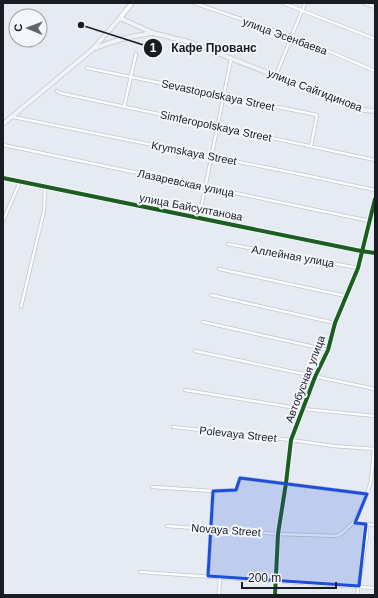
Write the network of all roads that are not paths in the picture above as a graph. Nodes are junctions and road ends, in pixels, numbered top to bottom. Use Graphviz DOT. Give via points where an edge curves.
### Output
graph roads {
  1 [pos="132,3"];
  2 [pos="194,3"];
  3 [pos="283,3"];
  4 [pos="305,3"];
  5 [pos="364,3"];
  6 [pos="375,7"];
  7 [pos="302,10"];
  8 [pos="120,18"];
  9 [pos="153,33"];
  10 [pos="291,36"];
  11 [pos="375,39"];
  12 [pos="93,50"];
  13 [pos="136,54"];
  14 [pos="231,58"];
  15 [pos="87,68"];
  16 [pos="375,71"];
  17 [pos="276,76"];
  18 [pos="131,77"];
  19 [pos="57,91"];
  20 [pos="224,96"];
  21 [pos="124,107"];
  22 [pos="375,111"];
  23 [pos="12,117"];
  24 [pos="3,124"];
  25 [pos="217,127"];
  26 [pos="3,145"];
  27 [pos="311,146"];
  28 [pos="211,156"];
  29 [pos="375,160"];
  30 [pos="3,178"];
  31 [pos="20,182"];
  32 [pos="45,187"];
  33 [pos="205,187"];
  34 [pos="375,190"];
  35 [pos="375,199"];
  36 [pos="199,218"];
  37 [pos="3,221"];
  38 [pos="370,221"];
  39 [pos="228,244"];
  40 [pos="362,251"];
  41 [pos="375,253"];
  42 [pos="358,268"];
  43 [pos="219,269"];
  44 [pos="211,295"];
  45 [pos="346,296"];
  46 [pos="21,307"];
  47 [pos="203,322"];
  48 [pos="335,323"];
  49 [pos="328,350"];
  50 [pos="195,351"];
  51 [pos="315,377"];
  52 [pos="375,389"];
  53 [pos="185,390"];
  54 [pos="303,409"];
  55 [pos="375,416"];
  56 [pos="173,427"];
  57 [pos="291,440"];
  58 [pos="375,449"];
  59 [pos="286,483"];
  60 [pos="152,487"];
  61 [pos="213,491"];
  62 [pos="367,494"];
  63 [pos="352,523"];
  64 [pos="366,524"];
  65 [pos="375,525"];
  66 [pos="167,526"];
  67 [pos="211,528"];
  68 [pos="278,534"];
  69 [pos="140,572"];
  70 [pos="208,576"];
  71 [pos="220,577"];
  72 [pos="276,581"];
  73 [pos="359,586"];
  74 [pos="375,588"];
  75 [pos="219,595"];
  76 [pos="275,595"];
  77 [pos="357,595"];
  1 -- 8 [label="main road"];
  2 -- 10 [label="street, улица Эсенбаева"];
  3 -- 7 [label="street"];
  4 -- 7 [label="street"];
  5 -- 6 [label="street"];
  7 -- 10 [label="street"];
  7 -- 11 [label="street"];
  8 -- 9 [label="main road, улица Сайгидинова"];
  8 -- 12 [label="main road"];
  9 -- 12 [label="main road" via="112,41"];
  9 -- 14 [label="main road, улица Сайгидинова" via="189,42"];
  10 -- 16 [label="street, улица Эсенбаева"];
  10 -- 17 [label="street"];
  12 -- 23 [label="main road"];
  13 -- 18 [label="street"];
  14 -- 17 [label="main road, улица Сайгидинова"];
  14 -- 20 [label="street"];
  15 -- 18 [label="street, Sevastopolskaya Street"];
  17 -- 22 [label="main road, улица Сайгидинова" via="363,110"];
  18 -- 20 [label="street, Sevastopolskaya Street"];
  18 -- 21 [label="street"];
  19 -- 21 [label="street, Simferopolskaya Street"];
  20 -- 25 [label="street"];
  20 -- 27 [label="street, Sevastopolskaya Street" via="317,115"];
  21 -- 25 [label="street, Simferopolskaya Street"];
  23 -- 24 [label="main road"];
  23 -- 28 [label="street, Krymskaya Street"];
  25 -- 27 [label="street, Simferopolskaya Street"];
  25 -- 28 [label="street"];
  26 -- 33 [label="street, Лазаревская улица"];
  27 -- 29 [label="street, Simferopolskaya Street"];
  28 -- 33 [label="street"];
  28 -- 34 [label="street, Krymskaya Street"];
  30 -- 31 [label="street, улица Байсултанова"];
  31 -- 32 [label="street, улица Байсултанова"];
  31 -- 37 [label="street"];
  32 -- 36 [label="street, улица Байсултанова"];
  32 -- 46 [label="street" via="44,211"];
  33 -- 36 [label="street"];
  33 -- 38 [label="street, Лазаревская улица"];
  35 -- 38 [label="street, Автобусная улица"];
  36 -- 40 [label="street, улица Байсултанова"];
  38 -- 40 [label="street, Автобусная улица"];
  39 -- 42 [label="street, Аллейная улица"];
  40 -- 41 [label="street, улица Байсултанова"];
  40 -- 42 [label="street, Автобусная улица"];
  42 -- 45 [label="street, Автобусная улица"];
  43 -- 45 [label="street"];
  44 -- 48 [label="street"];
  45 -- 48 [label="street, Автобусная улица"];
  47 -- 49 [label="street"];
  48 -- 49 [label="street, Автобусная улица"];
  49 -- 51 [label="street, Автобусная улица"];
  50 -- 51 [label="street"];
  51 -- 52 [label="street"];
  51 -- 54 [label="street, Автобусная улица"];
  53 -- 54 [label="street"];
  54 -- 55 [label="street"];
  54 -- 57 [label="street, Автобусная улица"];
  56 -- 57 [label="street, Polevaya Street"];
  57 -- 58 [label="street, Polevaya Street"];
  57 -- 59 [label="street, Автобусная улица"];
  58 -- 62 [label="street, Novaya Street"];
  59 -- 61 [label="street" via="240,478 236,490"];
  59 -- 62 [label="street"];
  59 -- 68 [label="street, Автобусная улица"];
  60 -- 61 [label="street"];
  61 -- 67 [label="street"];
  62 -- 63 [label="street, Novaya Street" via="356,520"];
  63 -- 64 [label="street"];
  63 -- 68 [label="street, Novaya Street" via="336,536"];
  64 -- 65 [label="street"];
  64 -- 73 [label="street" via="367,535"];
  66 -- 67 [label="street, Novaya Street"];
  67 -- 68 [label="street, Novaya Street"];
  67 -- 70 [label="street"];
  68 -- 72 [label="street, Автобусная улица"];
  69 -- 70 [label="street"];
  70 -- 71 [label="street"];
  71 -- 72 [label="street"];
  71 -- 75 [label="street"];
  72 -- 73 [label="street"];
  72 -- 76 [label="street, Автобусная улица"];
  73 -- 74 [label="street"];
  73 -- 77 [label="street"];
}
